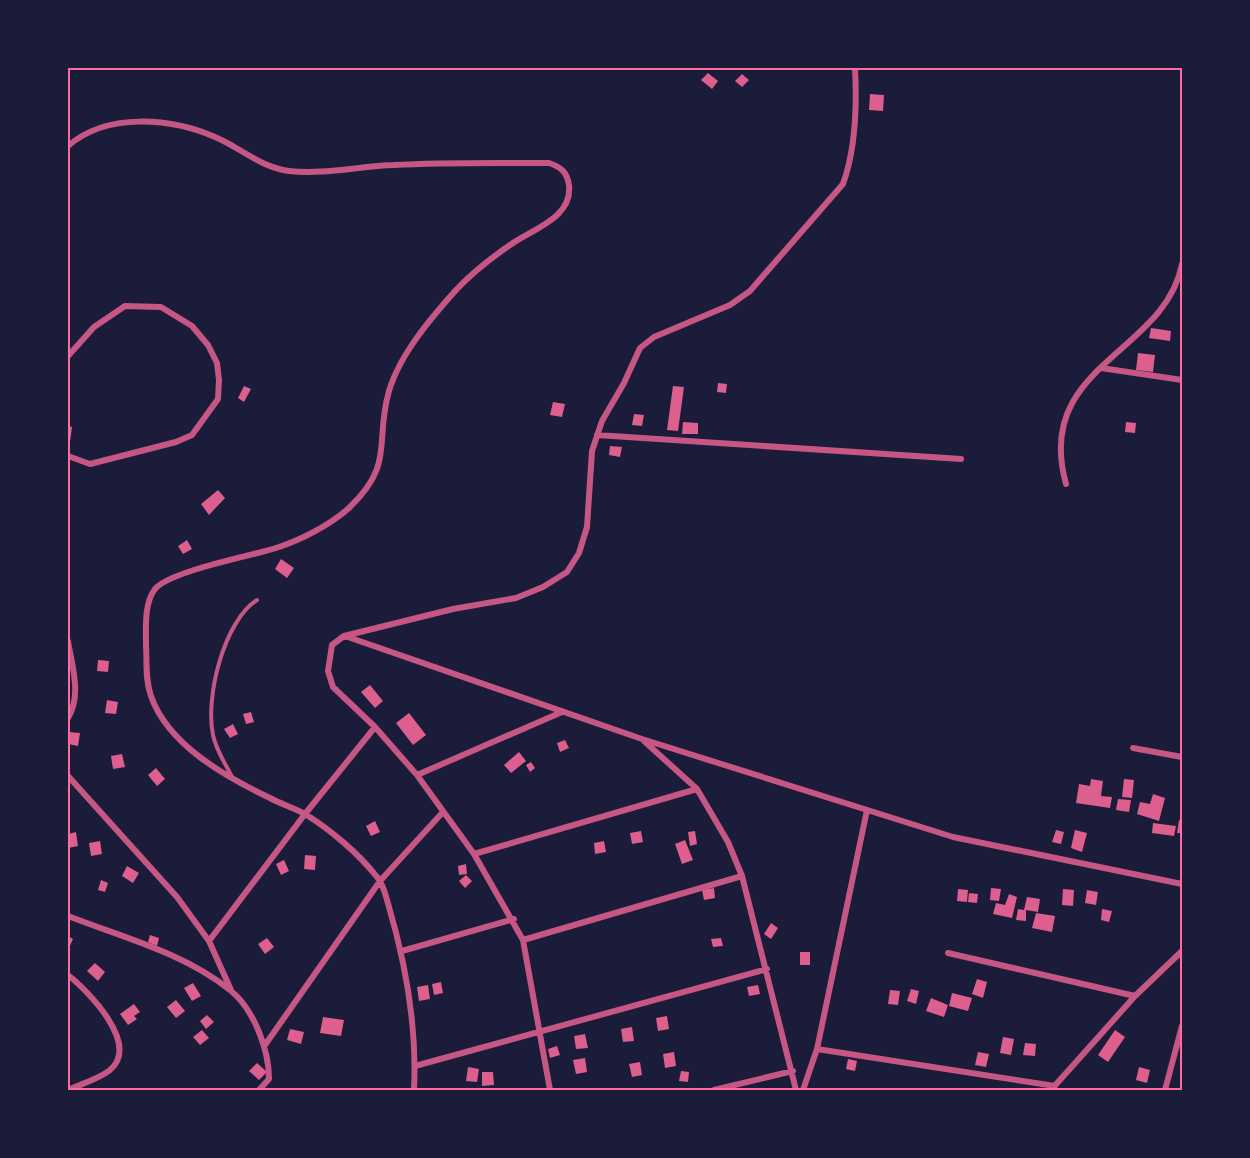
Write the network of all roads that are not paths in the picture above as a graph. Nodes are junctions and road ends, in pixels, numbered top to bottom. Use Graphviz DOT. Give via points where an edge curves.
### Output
graph roads {
  1 [pos="855,68"];
  2 [pos="70,143"];
  3 [pos="1182,264"];
  4 [pos="68,356"];
  5 [pos="1101,368"];
  6 [pos="1182,380"];
  7 [pos="597,435"];
  8 [pos="68,456"];
  9 [pos="961,459"];
  10 [pos="1066,484"];
  11 [pos="257,600"];
  12 [pos="344,636"];
  13 [pos="68,641"];
  14 [pos="562,712"];
  15 [pos="68,718"];
  16 [pos="375,727"];
  17 [pos="642,739"];
  18 [pos="1133,748"];
  19 [pos="1182,756"];
  20 [pos="417,775"];
  21 [pos="68,776"];
  22 [pos="232,778"];
  23 [pos="696,789"];
  24 [pos="867,810"];
  25 [pos="443,812"];
  26 [pos="305,814"];
  27 [pos="474,854"];
  28 [pos="742,876"];
  29 [pos="380,881"];
  30 [pos="1182,884"];
  31 [pos="68,916"];
  32 [pos="514,919"];
  33 [pos="523,940"];
  34 [pos="209,941"];
  35 [pos="402,951"];
  36 [pos="1182,951"];
  37 [pos="948,953"];
  38 [pos="767,969"];
  39 [pos="68,975"];
  40 [pos="231,991"];
  41 [pos="1135,996"];
  42 [pos="1182,1026"];
  43 [pos="540,1031"];
  44 [pos="265,1045"];
  45 [pos="817,1049"];
  46 [pos="415,1066"];
  47 [pos="793,1071"];
  48 [pos="1053,1088"];
  49 [pos="68,1090"];
  50 [pos="259,1090"];
  51 [pos="414,1090"];
  52 [pos="550,1090"];
  53 [pos="714,1090"];
  54 [pos="796,1090"];
  55 [pos="803,1090"];
  56 [pos="1165,1090"];
  1 -- 7 [label="street" via="857,101 850,166 843,184 750,291 730,305 654,337 640,348"];
  2 -- 22 [label="street" via="121,123 149,123 185,126 217,138 267,166 291,171 549,163 561,168 568,179 566,206 556,218 477,269 455,291 403,359 389,389 379,469 348,509 279,547 177,576 156,588 146,626 150,694 173,732 201,758"];
  3 -- 5 [label="street" via="1173,294"];
  4 -- 8 [label="street" via="94,327 125,306 161,307 192,326 208,345 217,363 219,380 218,399 192,435 90,464"];
  5 -- 6 [label="street"];
  5 -- 10 [label="street" via="1081,387 1061,433 1061,466"];
  7 -- 9 [label="street"];
  7 -- 12 [label="street" via="592,451 587,527 579,553 567,572 516,598"];
  11 -- 22 [label="lane" via="236,620 218,666 212,732"];
  12 -- 14 [label="street"];
  12 -- 16 [label="street" via="332,645 329,656 333,687"];
  13 -- 15 [label="street" via="75,703"];
  14 -- 17 [label="street"];
  14 -- 20 [label="street"];
  16 -- 20 [label="street"];
  16 -- 26 [label="street"];
  17 -- 23 [label="street"];
  17 -- 24 [label="street"];
  18 -- 19 [label="street"];
  20 -- 25 [label="street"];
  21 -- 34 [label="street" via="177,897"];
  22 -- 26 [label="street"];
  23 -- 27 [label="street"];
  23 -- 28 [label="street" via="728,842"];
  24 -- 30 [label="street" via="953,837"];
  24 -- 45 [label="street"];
  25 -- 27 [label="street"];
  25 -- 29 [label="street"];
  26 -- 29 [label="street" via="358,856"];
  26 -- 34 [label="street"];
  27 -- 32 [label="street"];
  28 -- 33 [label="street"];
  28 -- 38 [label="street"];
  29 -- 35 [label="street"];
  29 -- 44 [label="street"];
  31 -- 40 [label="street" via="153,947"];
  32 -- 33 [label="street"];
  32 -- 35 [label="street"];
  33 -- 43 [label="street"];
  34 -- 40 [label="street"];
  35 -- 46 [label="street"];
  36 -- 41 [label="street"];
  37 -- 41 [label="street"];
  38 -- 43 [label="street"];
  38 -- 47 [label="street"];
  39 -- 49 [label="street" via="105,1011 119,1055 111,1070"];
  40 -- 44 [label="street"];
  41 -- 48 [label="street"];
  42 -- 56 [label="street"];
  43 -- 46 [label="street"];
  43 -- 52 [label="street"];
  44 -- 50 [label="street" via="269,1080"];
  45 -- 48 [label="street"];
  45 -- 55 [label="street"];
  46 -- 51 [label="street"];
  47 -- 53 [label="street"];
  47 -- 54 [label="street"];
}
